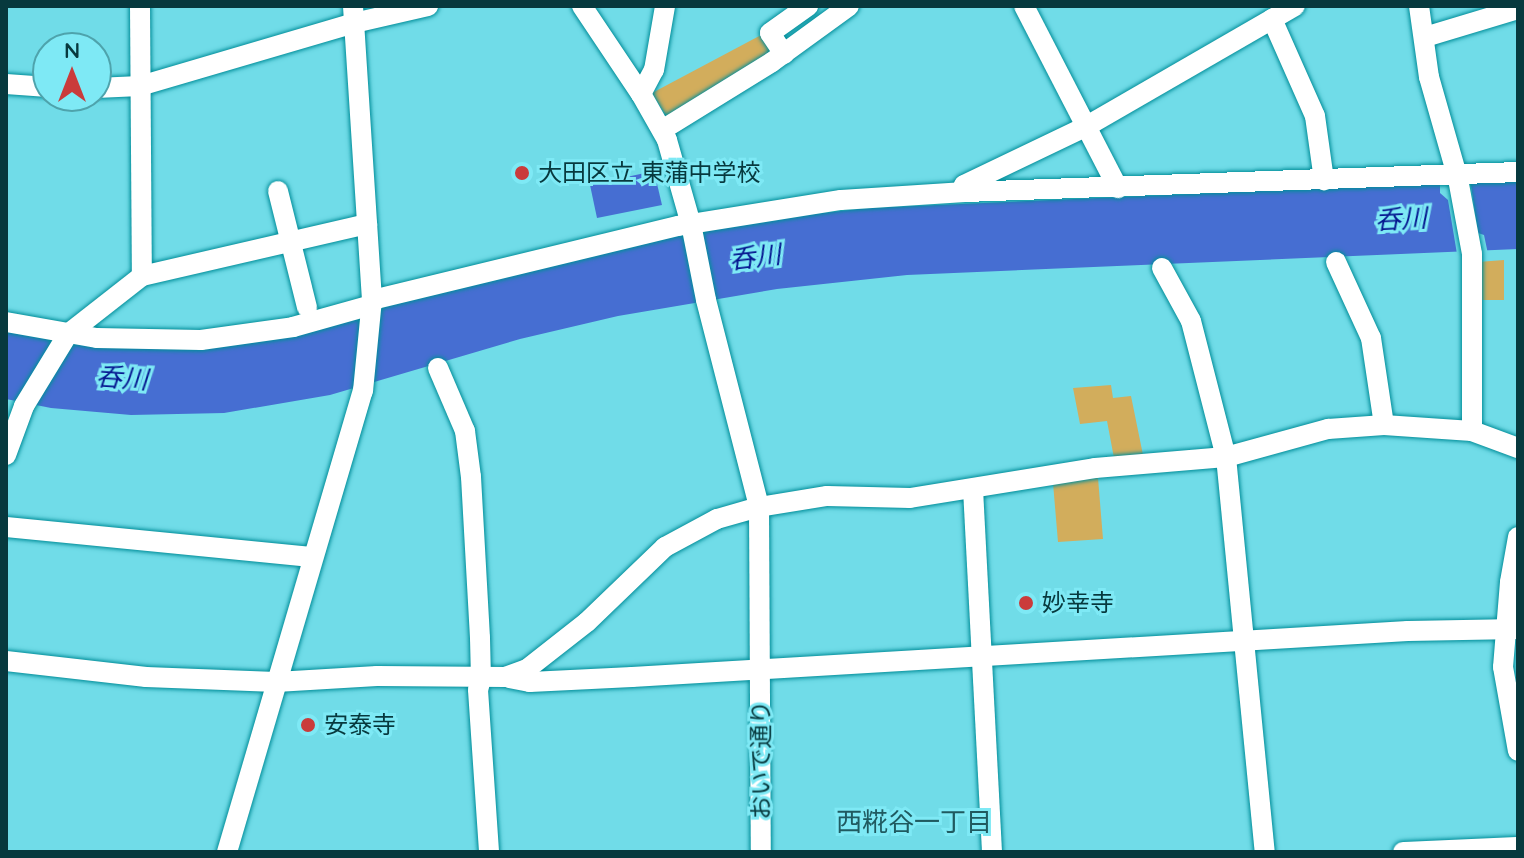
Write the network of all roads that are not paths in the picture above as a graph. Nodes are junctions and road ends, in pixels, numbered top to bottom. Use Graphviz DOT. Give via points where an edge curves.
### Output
graph roads {
  1 [pos="140,6"];
  2 [pos="428,6"];
  3 [pos="582,6"];
  4 [pos="665,6"];
  5 [pos="808,6"];
  6 [pos="849,6"];
  7 [pos="1024,6"];
  8 [pos="1295,6"];
  9 [pos="1419,6"];
  10 [pos="1518,9"];
  11 [pos="354,15"];
  12 [pos="1272,19"];
  13 [pos="1425,37"];
  14 [pos="784,54"];
  15 [pos="6,84"];
  16 [pos="32,86"];
  17 [pos="140,86"];
  18 [pos="112,87"];
  19 [pos="641,94"];
  20 [pos="1087,126"];
  21 [pos="662,130"];
  22 [pos="1518,172"];
  23 [pos="1458,176"];
  24 [pos="1324,180"];
  25 [pos="1118,188"];
  26 [pos="278,191"];
  27 [pos="965,192"];
  28 [pos="367,224"];
  29 [pos="687,227"];
  30 [pos="289,242"];
  31 [pos="1336,262"];
  32 [pos="1162,268"];
  33 [pos="142,276"];
  34 [pos="372,304"];
  35 [pos="307,307"];
  36 [pos="6,322"];
  37 [pos="58,332"];
  38 [pos="438,368"];
  39 [pos="19,404"];
  40 [pos="1384,425"];
  41 [pos="1472,431"];
  42 [pos="1518,448"];
  43 [pos="6,455"];
  44 [pos="1226,457"];
  45 [pos="973,489"];
  46 [pos="759,507"];
  47 [pos="6,527"];
  48 [pos="1518,537"];
  49 [pos="312,557"];
  50 [pos="1512,629"];
  51 [pos="1245,643"];
  52 [pos="983,656"];
  53 [pos="6,661"];
  54 [pos="760,669"];
  55 [pos="505,677"];
  56 [pos="481,679"];
  57 [pos="276,682"];
  58 [pos="1518,751"];
  59 [pos="1518,847"];
  60 [pos="227,852"];
  61 [pos="489,852"];
  62 [pos="761,852"];
  63 [pos="992,852"];
  64 [pos="1265,852"];
  65 [pos="1403,852"];
  1 -- 17 [label="street"];
  2 -- 11 [label="street"];
  3 -- 19 [label="street, おいで通り"];
  4 -- 19 [label="street" via="654,70"];
  5 -- 14 [label="street" via="770,33"];
  6 -- 14 [label="street"];
  7 -- 20 [label="street"];
  8 -- 12 [label="street"];
  9 -- 13 [label="street"];
  10 -- 13 [label="street"];
  11 -- 17 [label="street"];
  11 -- 28 [label="street"];
  12 -- 20 [label="street"];
  12 -- 24 [label="street" via="1315,116"];
  13 -- 23 [label="street" via="1429,77"];
  14 -- 21 [label="street"];
  15 -- 16 [label="street"];
  17 -- 18 [label="street"];
  17 -- 33 [label="street"];
  19 -- 21 [label="street, おいで通り"];
  20 -- 25 [label="street"];
  20 -- 27 [label="street" via="964,185"];
  21 -- 29 [label="street, おいで通り"];
  22 -- 23 [label="street"];
  23 -- 24 [label="street"];
  23 -- 41 [label="street" via="1472,254"];
  24 -- 25 [label="street"];
  25 -- 27 [label="street"];
  26 -- 30 [label="street"];
  27 -- 29 [label="street" via="841,200"];
  28 -- 30 [label="street"];
  28 -- 34 [label="street"];
  29 -- 34 [label="street"];
  29 -- 46 [label="street, おいで通り"];
  30 -- 33 [label="street"];
  30 -- 35 [label="street"];
  31 -- 40 [label="street" via="1371,338"];
  32 -- 44 [label="street" via="1191,321"];
  33 -- 37 [label="street"];
  34 -- 37 [label="street" via="240,336 164,341"];
  34 -- 49 [label="street" via="363,388"];
  36 -- 37 [label="street"];
  37 -- 39 [label="street"];
  38 -- 56 [label="street" via="465,431"];
  39 -- 43 [label="street"];
  40 -- 41 [label="street"];
  40 -- 44 [label="street" via="1328,429"];
  41 -- 42 [label="street"];
  44 -- 45 [label="street" via="1095,468"];
  44 -- 51 [label="street"];
  45 -- 46 [label="street" via="910,498 827,496"];
  45 -- 52 [label="street"];
  46 -- 54 [label="street, おいで通り"];
  46 -- 55 [label="street" via="717,519 665,547 587,622 527,669"];
  47 -- 49 [label="street"];
  48 -- 50 [label="street"];
  49 -- 57 [label="street"];
  50 -- 51 [label="street"];
  50 -- 58 [label="street" via="1505,688"];
  51 -- 52 [label="street"];
  51 -- 64 [label="street"];
  52 -- 54 [label="street"];
  52 -- 63 [label="street"];
  53 -- 57 [label="street" via="146,677"];
  54 -- 55 [label="street" via="530,682"];
  54 -- 62 [label="street, おいで通り"];
  55 -- 56 [label="street"];
  56 -- 57 [label="street" via="377,676"];
  56 -- 61 [label="street"];
  57 -- 60 [label="street"];
  59 -- 65 [label="street"];
}
